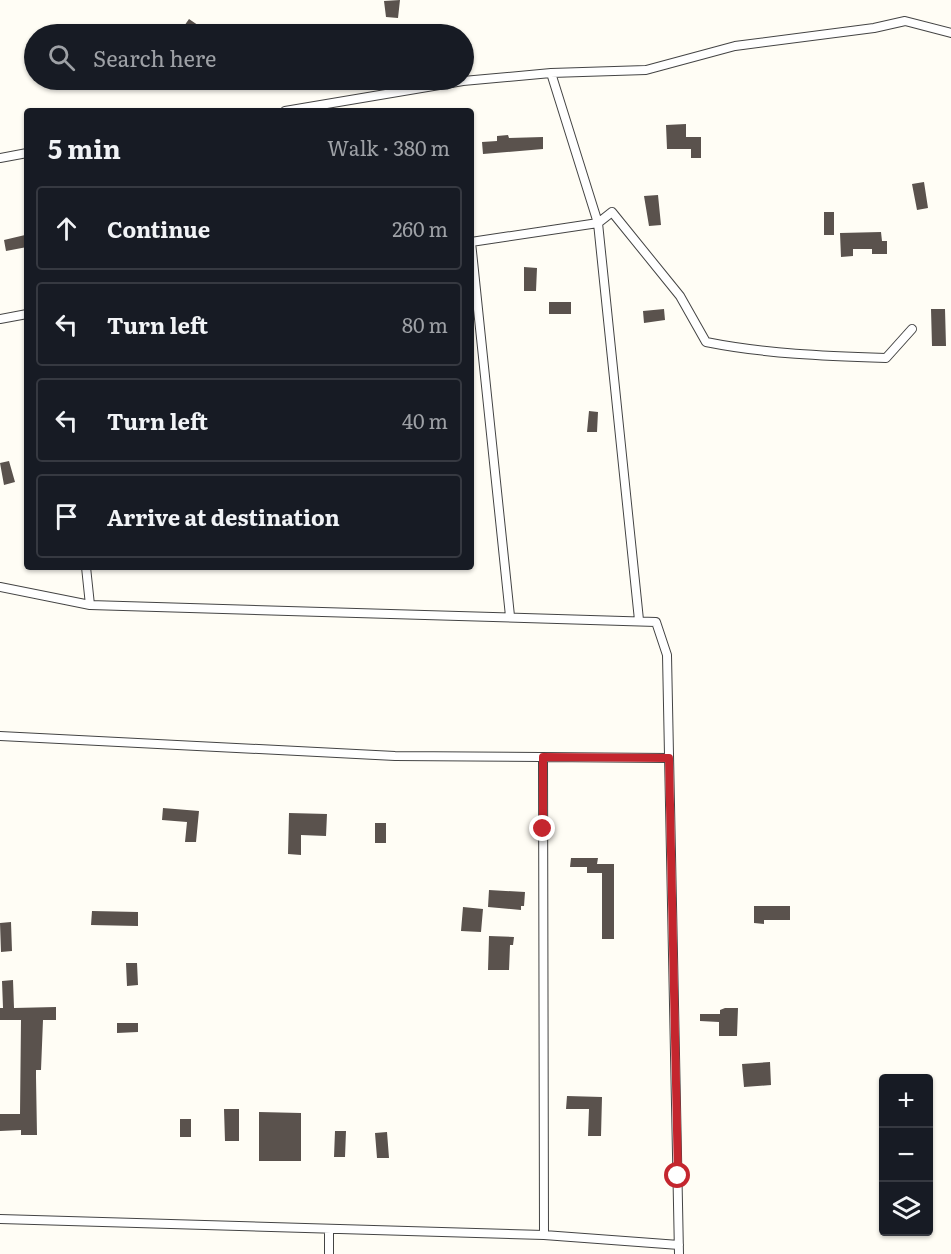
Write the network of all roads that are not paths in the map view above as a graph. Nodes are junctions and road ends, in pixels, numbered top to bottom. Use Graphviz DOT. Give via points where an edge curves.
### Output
graph roads {
  1 [pos="951,33"];
  2 [pos="551,73"];
  3 [pos="474,80"];
  4 [pos="410,90"];
  5 [pos="303,108"];
  6 [pos="24,154"];
  7 [pos="0,158"];
  8 [pos="598,223"];
  9 [pos="474,242"];
  10 [pos="474,271"];
  11 [pos="24,315"];
  12 [pos="0,319"];
  13 [pos="912,329"];
  14 [pos="86,570"];
  15 [pos="0,587"];
  16 [pos="90,605"];
  17 [pos="510,616"];
  18 [pos="639,620"];
  19 [pos="0,736"];
  20 [pos="543,757"];
  21 [pos="669,758"];
  22 [pos="0,1219"];
  23 [pos="329,1229"];
  24 [pos="544,1235"];
  25 [pos="679,1250"];
  26 [pos="329,1254"];
  1 -- 2 [label="street" via="905,21 735,46 646,70"];
  2 -- 3 [label="street"];
  2 -- 8 [label="street"];
  4 -- 5 [label="street"];
  6 -- 7 [label="street"];
  8 -- 9 [label="street"];
  8 -- 13 [label="street" via="612,212 680,296 706,342 796,355 886,358"];
  8 -- 18 [label="street"];
  10 -- 17 [label="street"];
  11 -- 12 [label="street"];
  14 -- 16 [label="street"];
  15 -- 16 [label="street"];
  16 -- 17 [label="street"];
  17 -- 18 [label="street"];
  18 -- 21 [label="street" via="656,622 666,655"];
  19 -- 20 [label="street" via="395,756"];
  20 -- 21 [label="street"];
  20 -- 24 [label="street"];
  21 -- 25 [label="street"];
  22 -- 23 [label="street"];
  23 -- 24 [label="street"];
  23 -- 26 [label="street"];
  24 -- 25 [label="street"];
}
